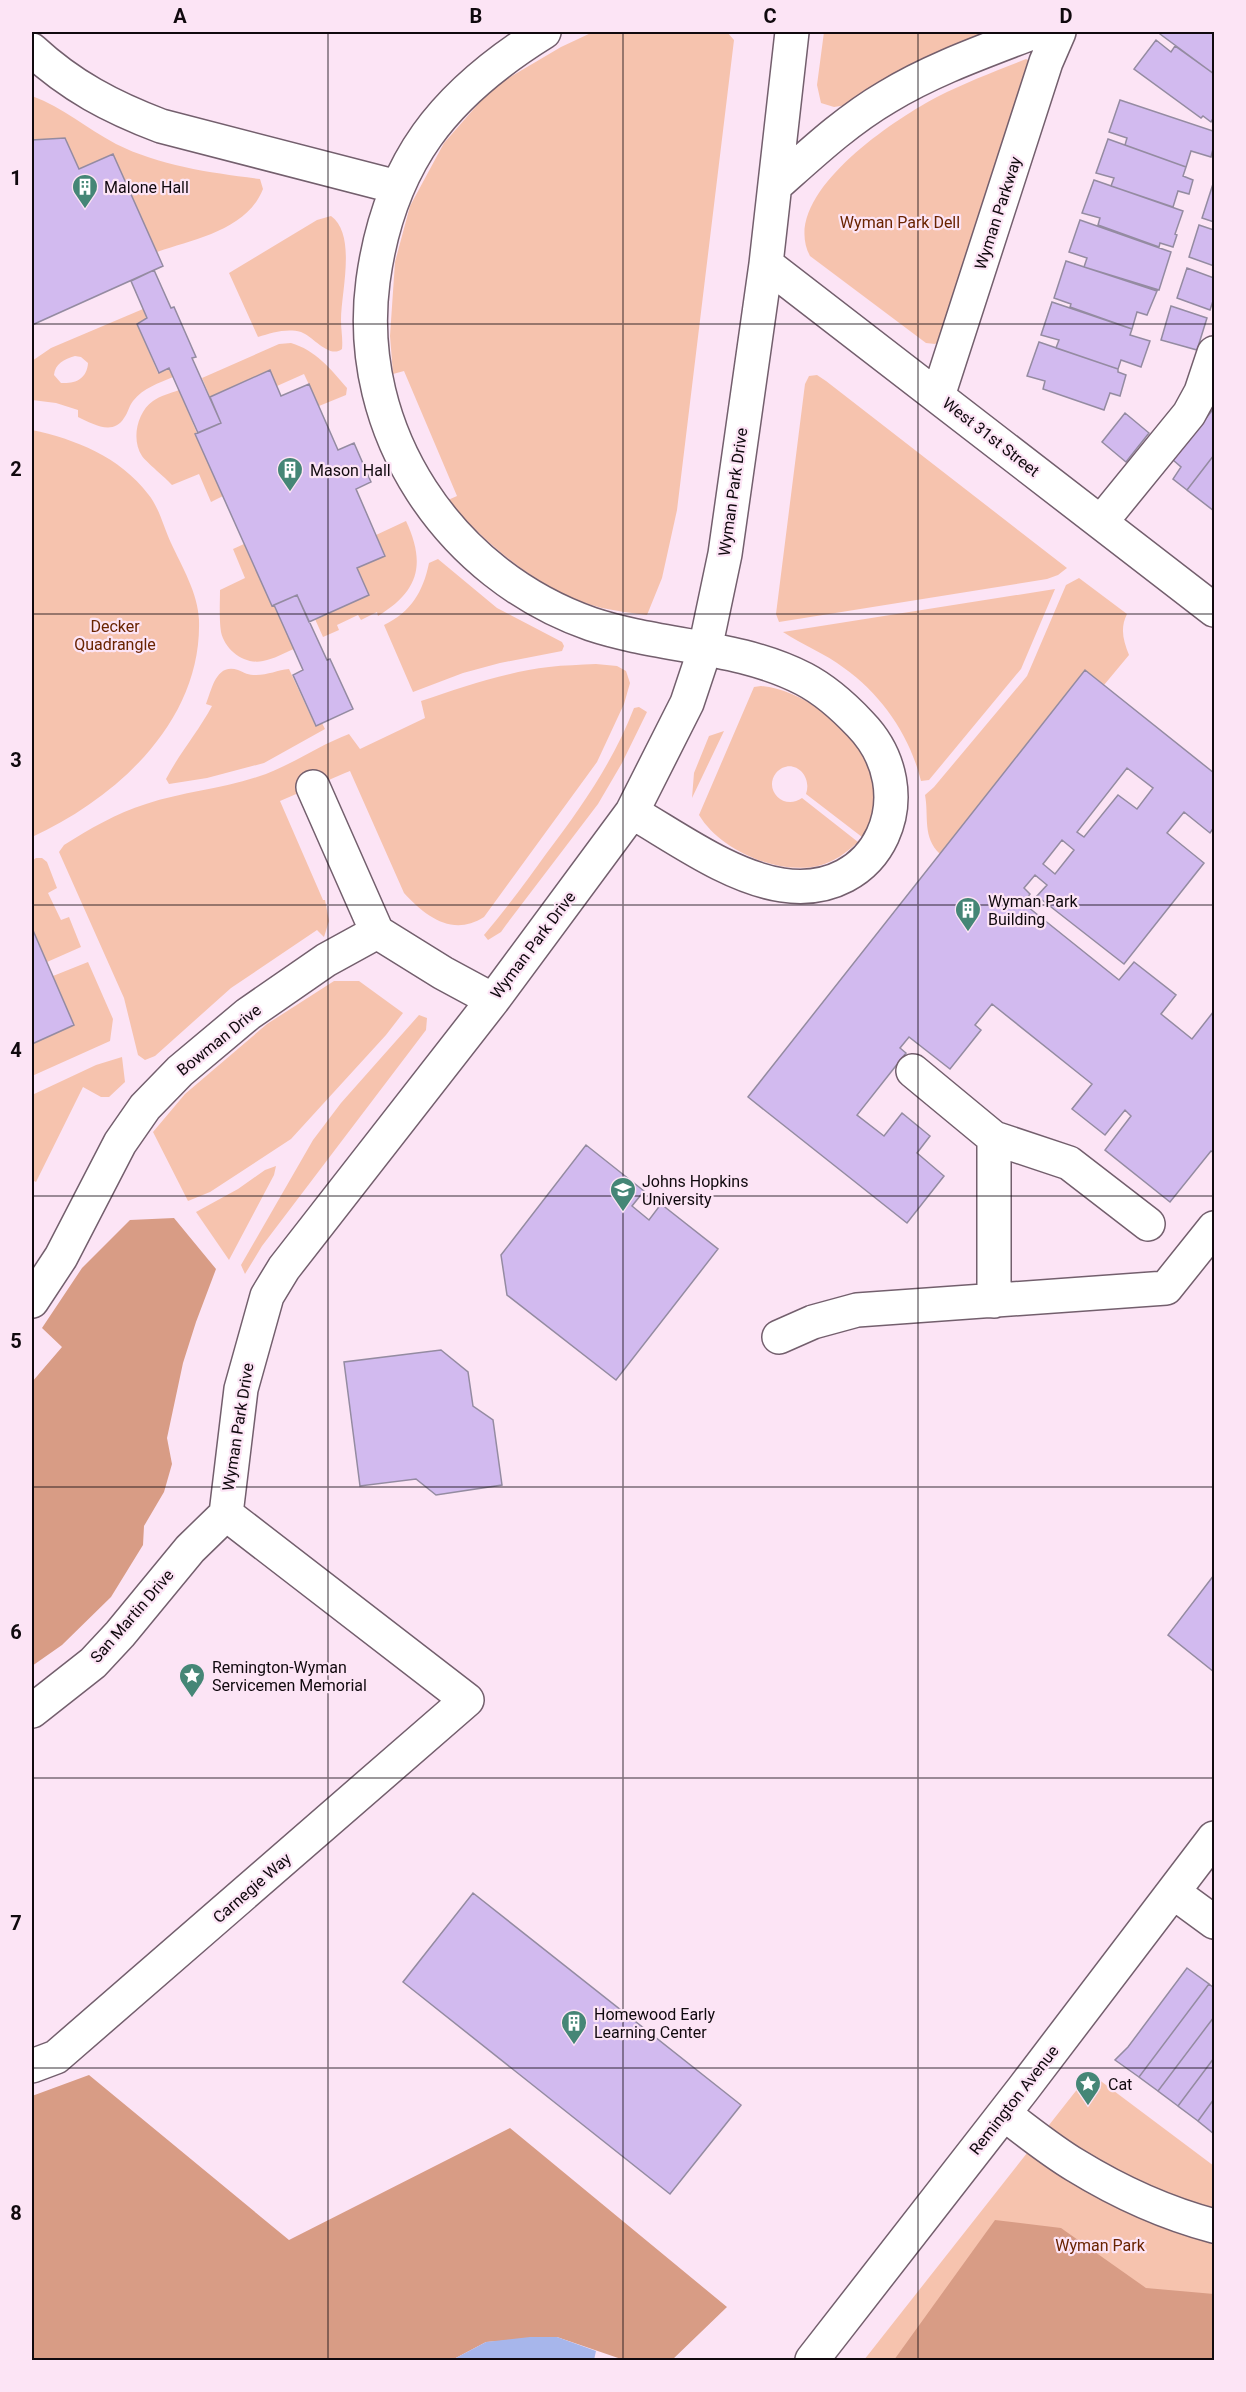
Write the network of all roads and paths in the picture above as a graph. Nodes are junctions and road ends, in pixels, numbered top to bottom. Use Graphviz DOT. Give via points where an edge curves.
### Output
graph roads {
  1 [pos="544,32"];
  2 [pos="792,32"];
  3 [pos="1034,32"];
  4 [pos="1059,32"];
  5 [pos="32,50"];
  6 [pos="776,185"];
  7 [pos="397,187"];
  8 [pos="766,264"];
  9 [pos="1215,352"];
  10 [pos="938,396"];
  11 [pos="1101,522"];
  12 [pos="1215,610"];
  13 [pos="705,649"];
  14 [pos="313,787"];
  15 [pos="632,812"];
  16 [pos="377,932"];
  17 [pos="493,1000"];
  18 [pos="913,1071"];
  19 [pos="994,1138"];
  20 [pos="1148,1224"];
  21 [pos="1215,1228"];
  22 [pos="32,1301"];
  23 [pos="994,1301"];
  24 [pos="779,1337"];
  25 [pos="226,1514"];
  26 [pos="467,1700"];
  27 [pos="32,1711"];
  28 [pos="1215,1838"];
  29 [pos="1173,1892"];
  30 [pos="1215,1922"];
  31 [pos="32,2066"];
  32 [pos="1004,2114"];
  33 [pos="1215,2226"];
  34 [pos="812,2361"];
  1 -- 7 [label="street" via="475,80 445,111 418,148"];
  2 -- 6 [label="street, Wyman Park Drive"];
  3 -- 6 [label="street" via="941,69 887,97 829,138"];
  4 -- 10 [label="street, Wyman Parkway"];
  5 -- 7 [label="street" via="88,94 161,126"];
  6 -- 8 [label="street, Wyman Park Drive"];
  7 -- 13 [label="street" via="378,244 370,336 375,375 388,420 418,486 448,528 513,586 591,623 650,640"];
  8 -- 10 [label="street, West 31st Street"];
  8 -- 13 [label="street, Wyman Park Drive" via="725,554"];
  9 -- 11 [label="street" via="1190,414"];
  10 -- 11 [label="street, West 31st Street"];
  11 -- 12 [label="street, West 31st Street"];
  13 -- 15 [label="street, Wyman Park Drive" via="681,716"];
  13 -- 15 [label="street" via="805,679 833,698 864,728 882,755 892,785 885,835 875,851 839,879 810,886 782,885 715,860"];
  14 -- 16 [label="street"];
  15 -- 17 [label="street, Wyman Park Drive"];
  16 -- 17 [label="street"];
  16 -- 22 [label="street, Bowman Drive" via="326,960 248,1014 180,1071 145,1107 120,1143 61,1257"];
  17 -- 25 [label="street, Wyman Park Drive" via="267,1296 241,1389"];
  18 -- 19 [label="street"];
  19 -- 20 [label="street" via="1069,1163"];
  19 -- 23 [label="street"];
  21 -- 23 [label="street" via="1166,1288"];
  23 -- 24 [label="street" via="857,1310 813,1322"];
  25 -- 26 [label="street, Wyman Park Drive"];
  25 -- 27 [label="street, San Martin Drive" via="190,1549 93,1663"];
  26 -- 31 [label="street, Carnegie Way" via="56,2056"];
  28 -- 29 [label="street, Remington Avenue"];
  29 -- 30 [label="street"];
  29 -- 32 [label="street, Remington Avenue"];
  32 -- 33 [label="street" via="1107,2184 1148,2204"];
  32 -- 34 [label="street, Remington Avenue"];
}
